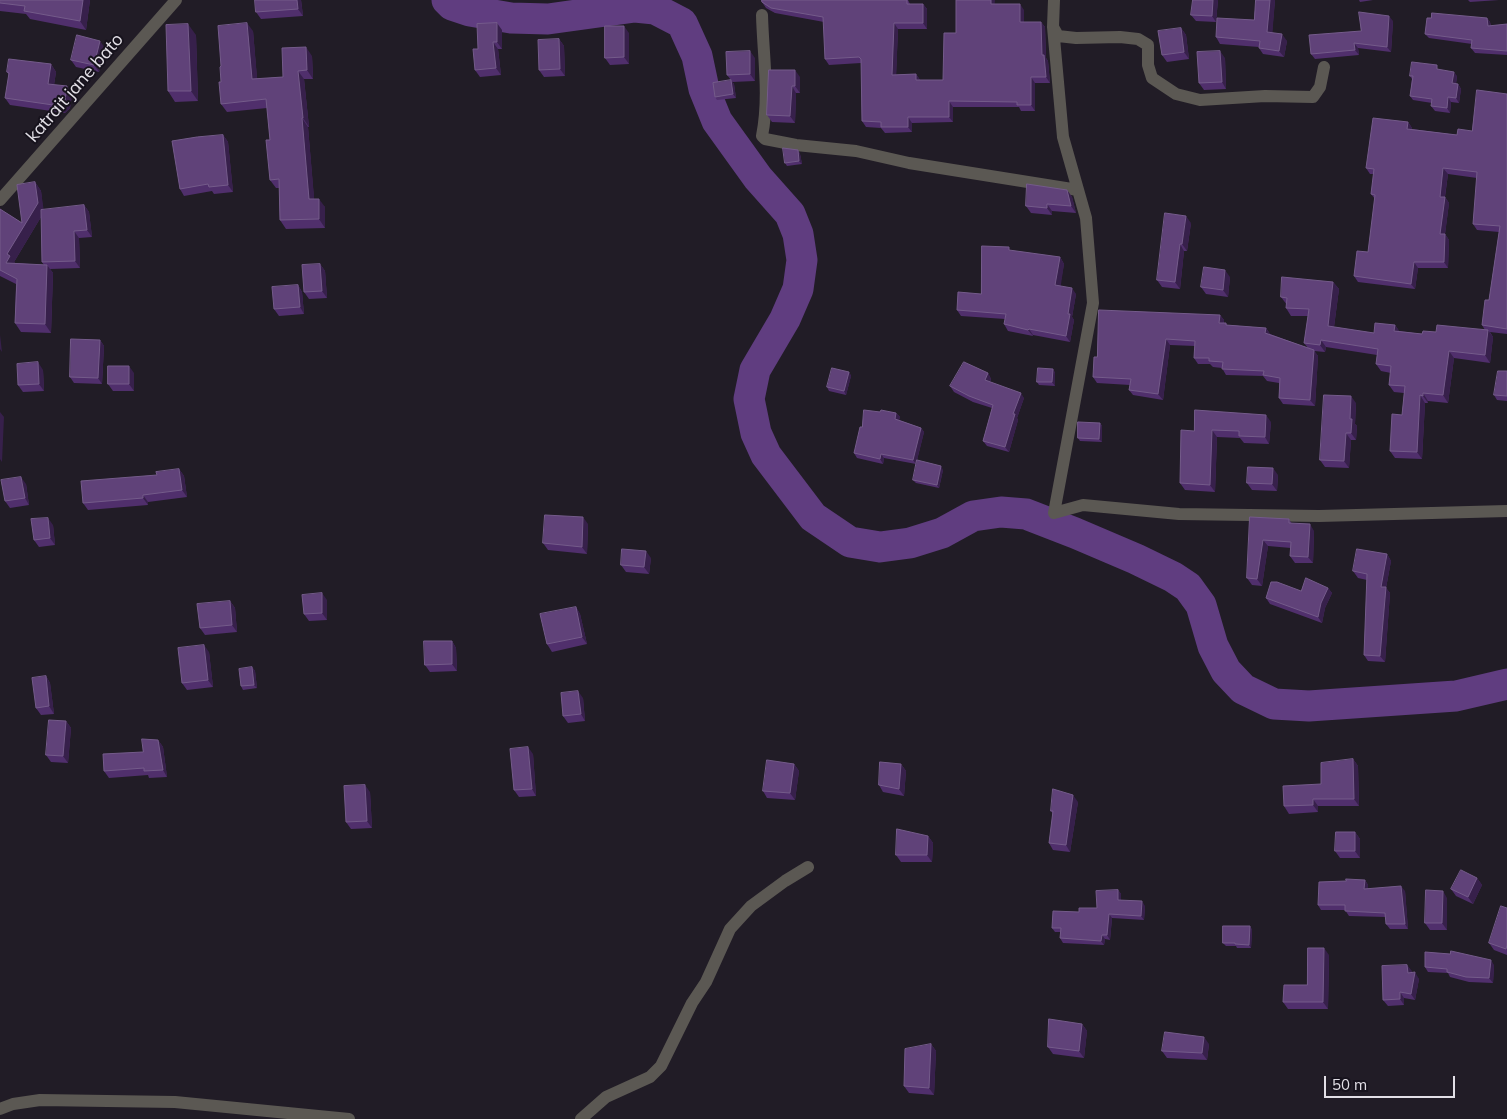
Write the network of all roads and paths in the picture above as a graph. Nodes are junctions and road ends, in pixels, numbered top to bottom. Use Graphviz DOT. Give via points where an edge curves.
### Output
graph roads {
  1 [pos="176,0"];
  2 [pos="1054,0"];
  3 [pos="762,15"];
  4 [pos="1053,27"];
  5 [pos="1324,67"];
  6 [pos="1078,190"];
  7 [pos="0,200"];
  8 [pos="1507,512"];
  9 [pos="808,867"];
  10 [pos="0,1109"];
  11 [pos="349,1119"];
  12 [pos="580,1119"];
  1 -- 7 [label="street, katrait jane bato"];
  2 -- 4 [label="street"];
  3 -- 6 [label="street" via="766,81 762,136 765,139 856,151 909,163"];
  4 -- 5 [label="street" via="1058,36 1138,39 1148,45 1152,78 1176,94 1200,100 1313,96 1320,87"];
  4 -- 6 [label="street" via="1063,137"];
  6 -- 8 [label="street" via="1086,218 1092,303 1054,513 1082,505 1179,514 1319,516"];
  9 -- 12 [label="street" via="756,901 730,929 661,1066 650,1078 606,1097"];
  10 -- 11 [label="street" via="40,1100 175,1102"];
}
